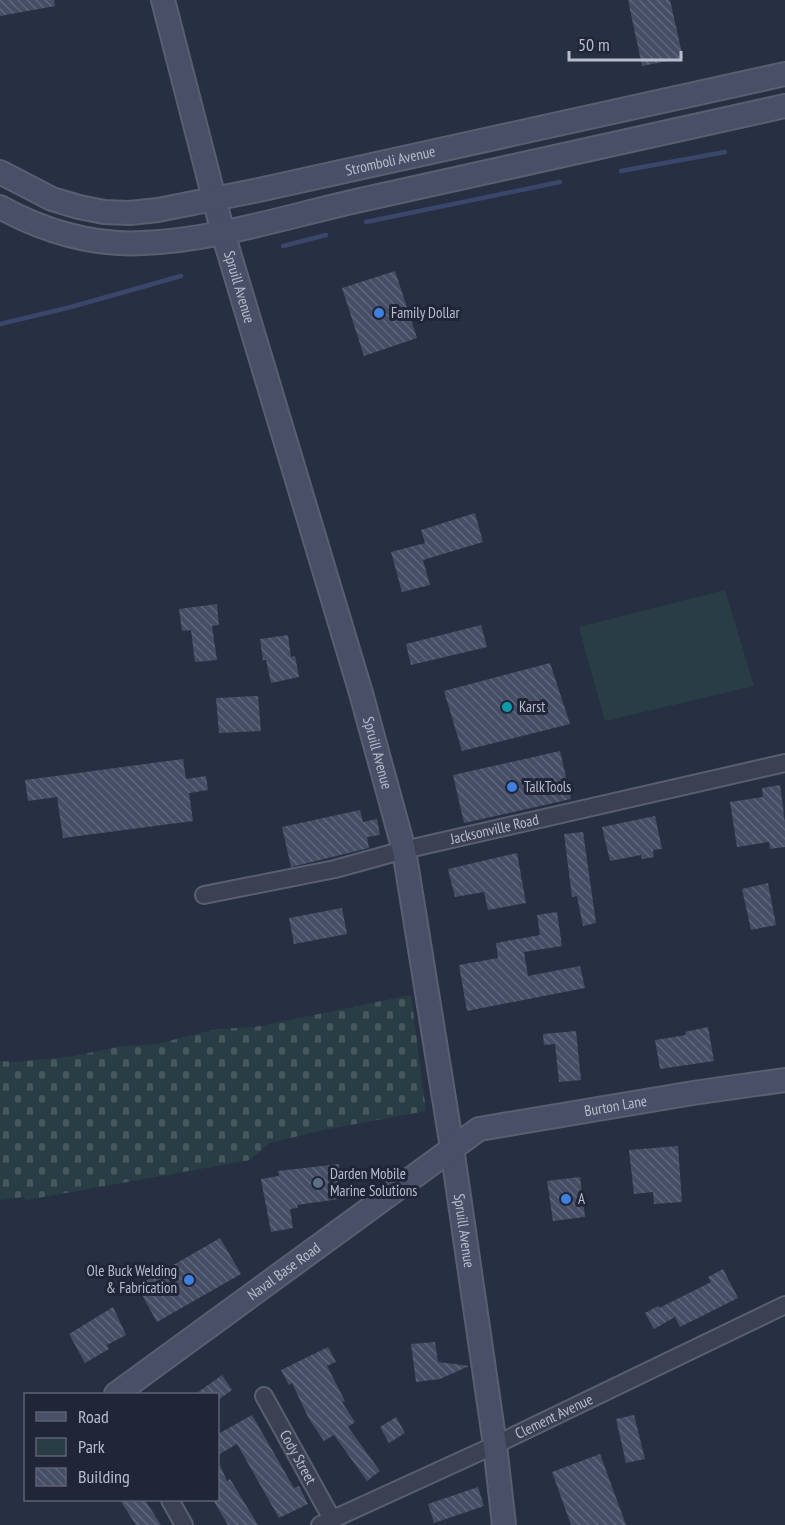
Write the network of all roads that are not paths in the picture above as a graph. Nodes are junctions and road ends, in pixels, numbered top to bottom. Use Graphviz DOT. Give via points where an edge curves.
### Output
graph roads {
  1 [pos="163,0"];
  2 [pos="785,74"];
  3 [pos="785,106"];
  4 [pos="0,172"];
  5 [pos="215,199"];
  6 [pos="0,207"];
  7 [pos="223,233"];
  8 [pos="785,763"];
  9 [pos="404,849"];
  10 [pos="204,896"];
  11 [pos="785,1080"];
  12 [pos="452,1148"];
  13 [pos="785,1305"];
  14 [pos="119,1393"];
  15 [pos="264,1396"];
  16 [pos="495,1444"];
  17 [pos="171,1501"];
  18 [pos="326,1522"];
  19 [pos="184,1525"];
  20 [pos="504,1525"];
  1 -- 5 [label="street, Spruill Avenue"];
  2 -- 5 [label="street, Stromboli Avenue"];
  3 -- 7 [label="street, Stromboli Avenue"];
  4 -- 5 [label="street, Stromboli Avenue" via="52,199 104,212 158,210"];
  5 -- 7 [label="street, Spruill Avenue"];
  6 -- 7 [label="street, Stromboli Avenue" via="41,226 111,243"];
  7 -- 9 [label="street, Spruill Avenue"];
  8 -- 9 [label="street, Jacksonville Road"];
  9 -- 10 [label="street, Jacksonville Road" via="335,869"];
  9 -- 12 [label="street, Spruill Avenue"];
  11 -- 12 [label="street, Burton Lane" via="479,1129"];
  12 -- 14 [label="street, Naval Base Road"];
  12 -- 16 [label="street, Spruill Avenue"];
  13 -- 16 [label="street, Clement Avenue"];
  15 -- 18 [label="street, Cody Street"];
  16 -- 18 [label="street, Clement Avenue"];
  16 -- 20 [label="street, Spruill Avenue"];
  17 -- 19 [label="street"];
}
